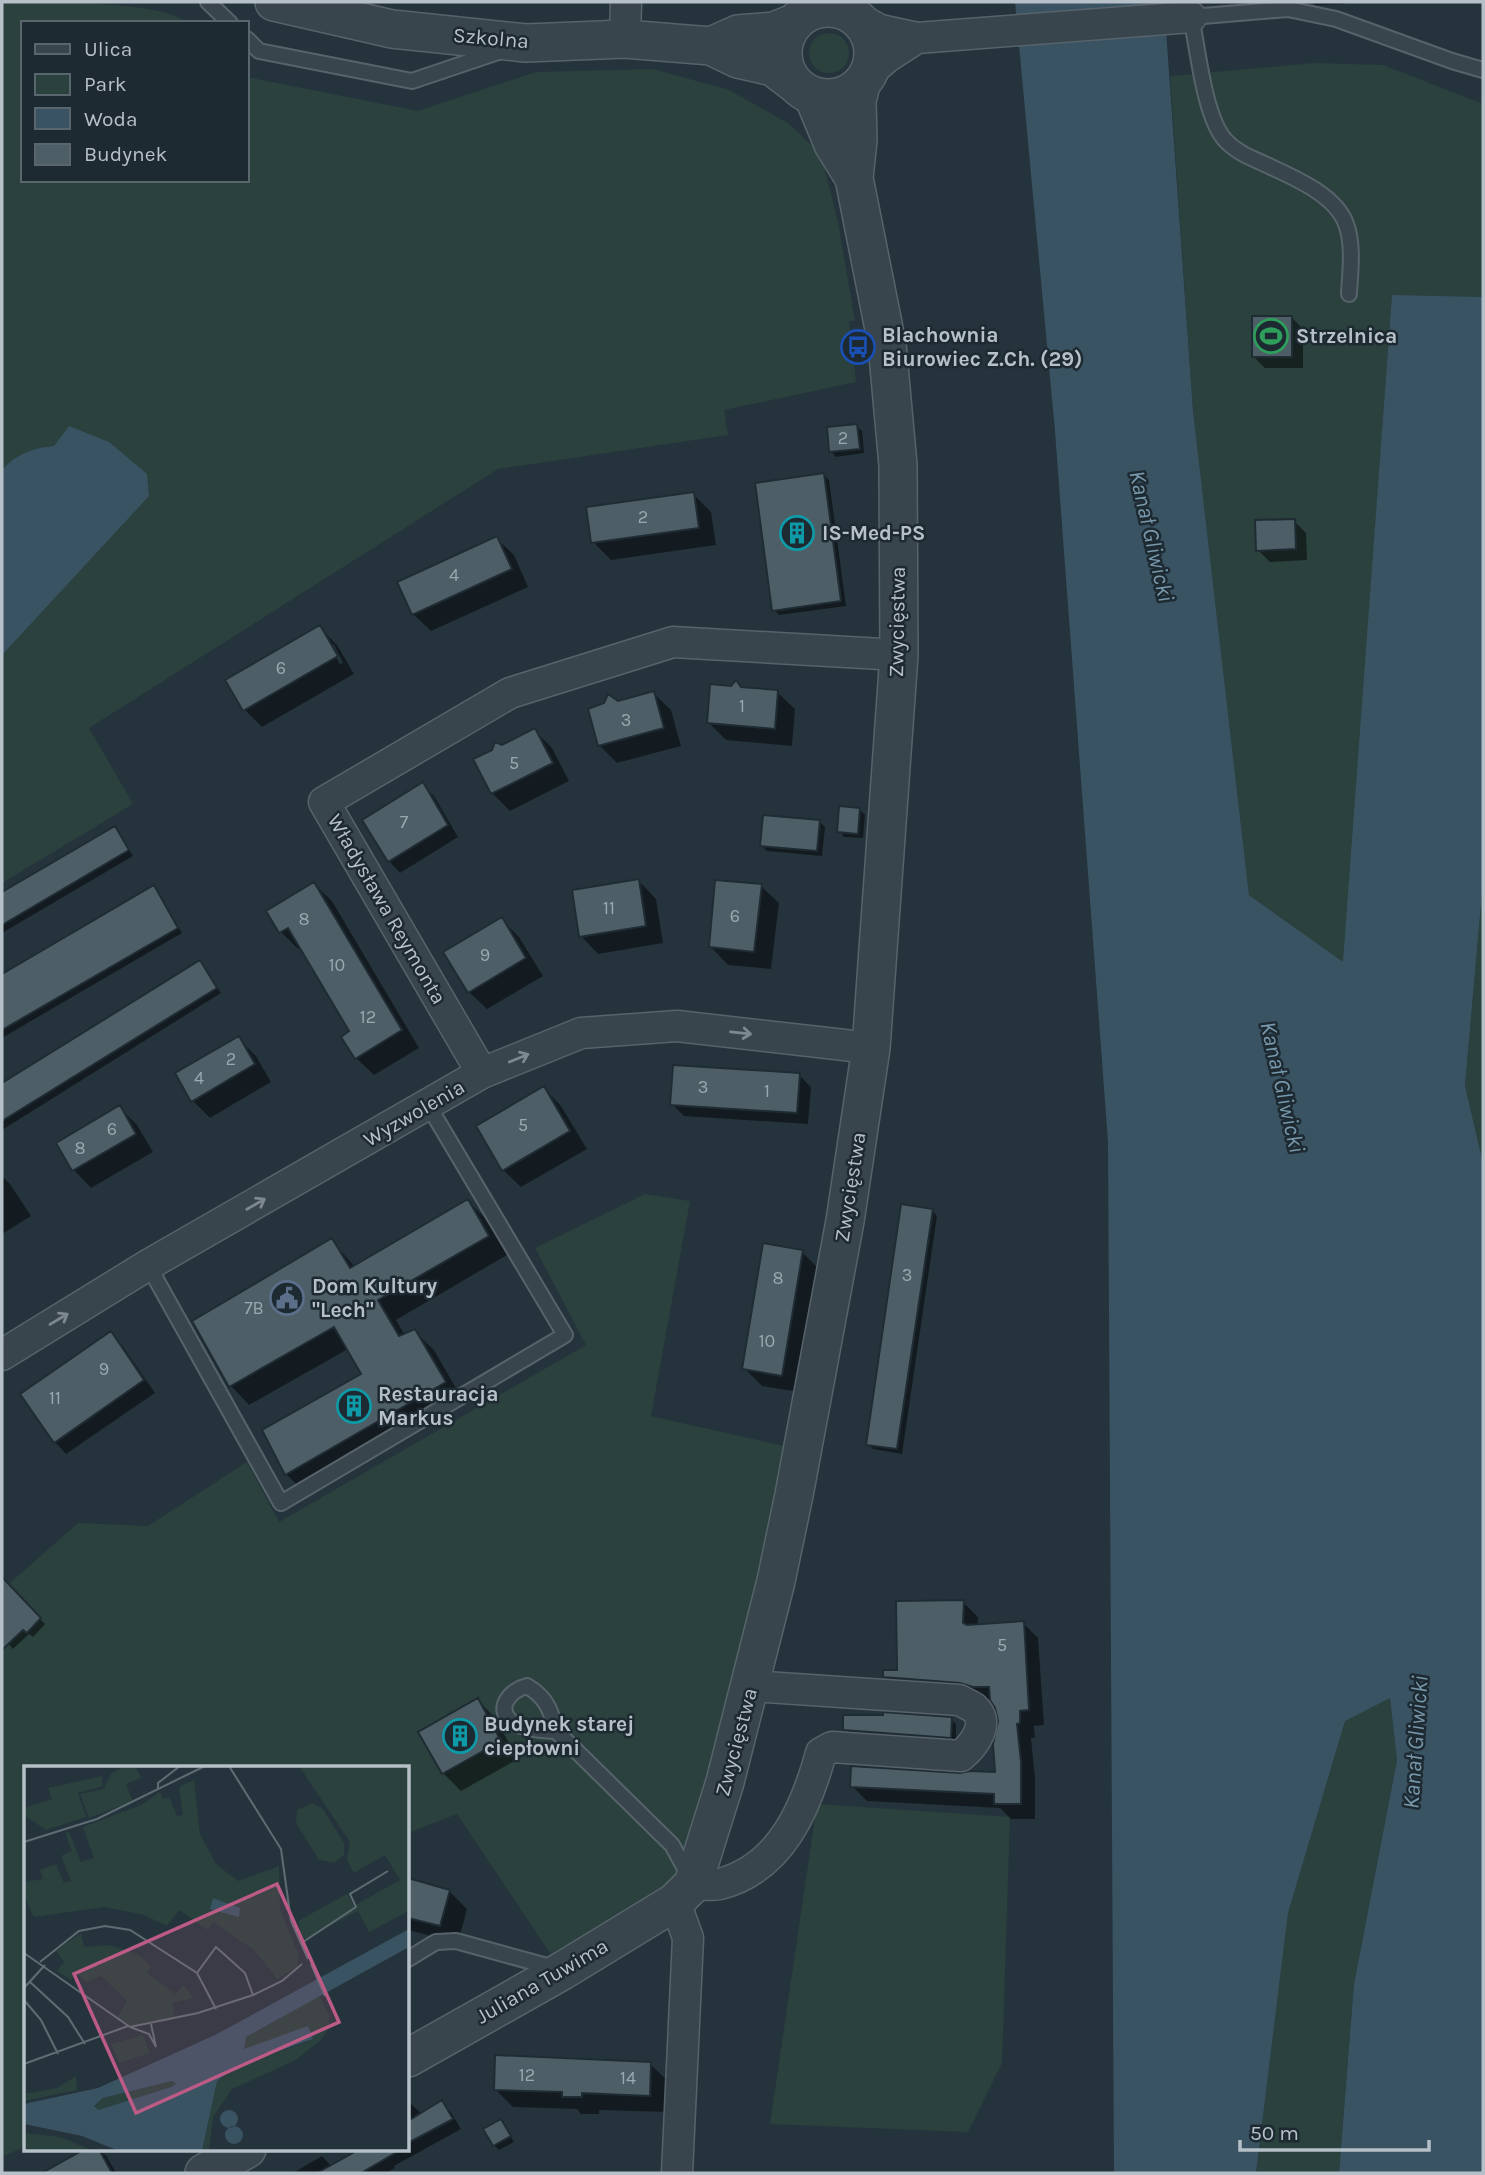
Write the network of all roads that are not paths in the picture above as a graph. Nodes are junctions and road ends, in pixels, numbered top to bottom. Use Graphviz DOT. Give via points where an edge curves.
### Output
graph roads {
  1 [pos="208,2"];
  2 [pos="274,2"];
  3 [pos="626,2"];
  4 [pos="849,9"];
  5 [pos="1187,17"];
  6 [pos="228,21"];
  7 [pos="794,23"];
  8 [pos="917,38"];
  9 [pos="625,39"];
  10 [pos="248,40"];
  11 [pos="526,43"];
  12 [pos="711,46"];
  13 [pos="1483,70"];
  14 [pos="866,78"];
  15 [pos="804,89"];
  16 [pos="854,178"];
  17 [pos="1349,294"];
  18 [pos="899,655"];
  19 [pos="871,1048"];
  20 [pos="482,1073"];
  21 [pos="428,1105"];
  22 [pos="148,1265"];
  23 [pos="2,1355"];
  24 [pos="751,1686"];
  25 [pos="556,1731"];
  26 [pos="684,1893"];
  27 [pos="410,1958"];
  28 [pos="562,1971"];
  29 [pos="410,2057"];
  30 [pos="245,2150"];
  31 [pos="204,2173"];
  32 [pos="677,2173"];
  1 -- 6 [label="lane"];
  2 -- 11 [label="street, Szkolna" via="392,29"];
  3 -- 9 [label="street"];
  4 -- 7 [label="street" via="816,9"];
  4 -- 8 [label="street" via="880,30"];
  4 -- 14 [label="street" via="873,42 874,57"];
  5 -- 8 [label="street"];
  5 -- 13 [label="lane" via="1288,9 1336,19"];
  5 -- 17 [label="lane" via="1210,109 1224,139 1240,153 1312,189 1336,207 1347,225"];
  7 -- 12 [label="street, Szkolna" via="775,31 738,34"];
  7 -- 15 [label="street" via="783,59 787,71"];
  8 -- 14 [label="street"];
  9 -- 11 [label="street, Szkolna"];
  9 -- 12 [label="street, Szkolna"];
  10 -- 11 [label="lane" via="259,51 412,81"];
  12 -- 15 [label="street, Szkolna" via="738,59 773,67"];
  14 -- 15 [label="street" via="839,98"];
  14 -- 16 [label="street, Zwycięstwa" via="857,101"];
  15 -- 16 [label="street, Zwycięstwa"];
  16 -- 18 [label="street, Zwycięstwa" via="887,344 898,465"];
  18 -- 19 [label="street, Zwycięstwa"];
  18 -- 20 [label="street, Władysława Reymonta" via="673,642 510,693 324,802"];
  20 -- 19 [label="street, Wyzwolenia, one-way" via="581,1033 677,1026"];
  19 -- 24 [label="street, Zwycięstwa" via="845,1221 794,1495"];
  20 -- 21 [label="street, Wyzwolenia"];
  22 -- 21 [label="street, Wyzwolenia, one-way"];
  21 -- 22 [label="lane" via="565,1335 281,1503"];
  23 -- 22 [label="street, Wyzwolenia, one-way"];
  24 -- 26 [label="street, Zwycięstwa" via="725,1782"];
  24 -- 26 [label="street" via="959,1700 974,1708 980,1718 979,1735 961,1756 832,1747 821,1753 808,1797 790,1830 760,1865 719,1885"];
  25 -- 26 [label="lane" via="671,1845"];
  26 -- 28 [label="street, Juliana Tuwima"];
  26 -- 32 [label="street" via="688,1938"];
  27 -- 28 [label="lane" via="436,1942 456,1941"];
  28 -- 29 [label="street, Juliana Tuwima"];
  30 -- 31 [label="street"];
}
